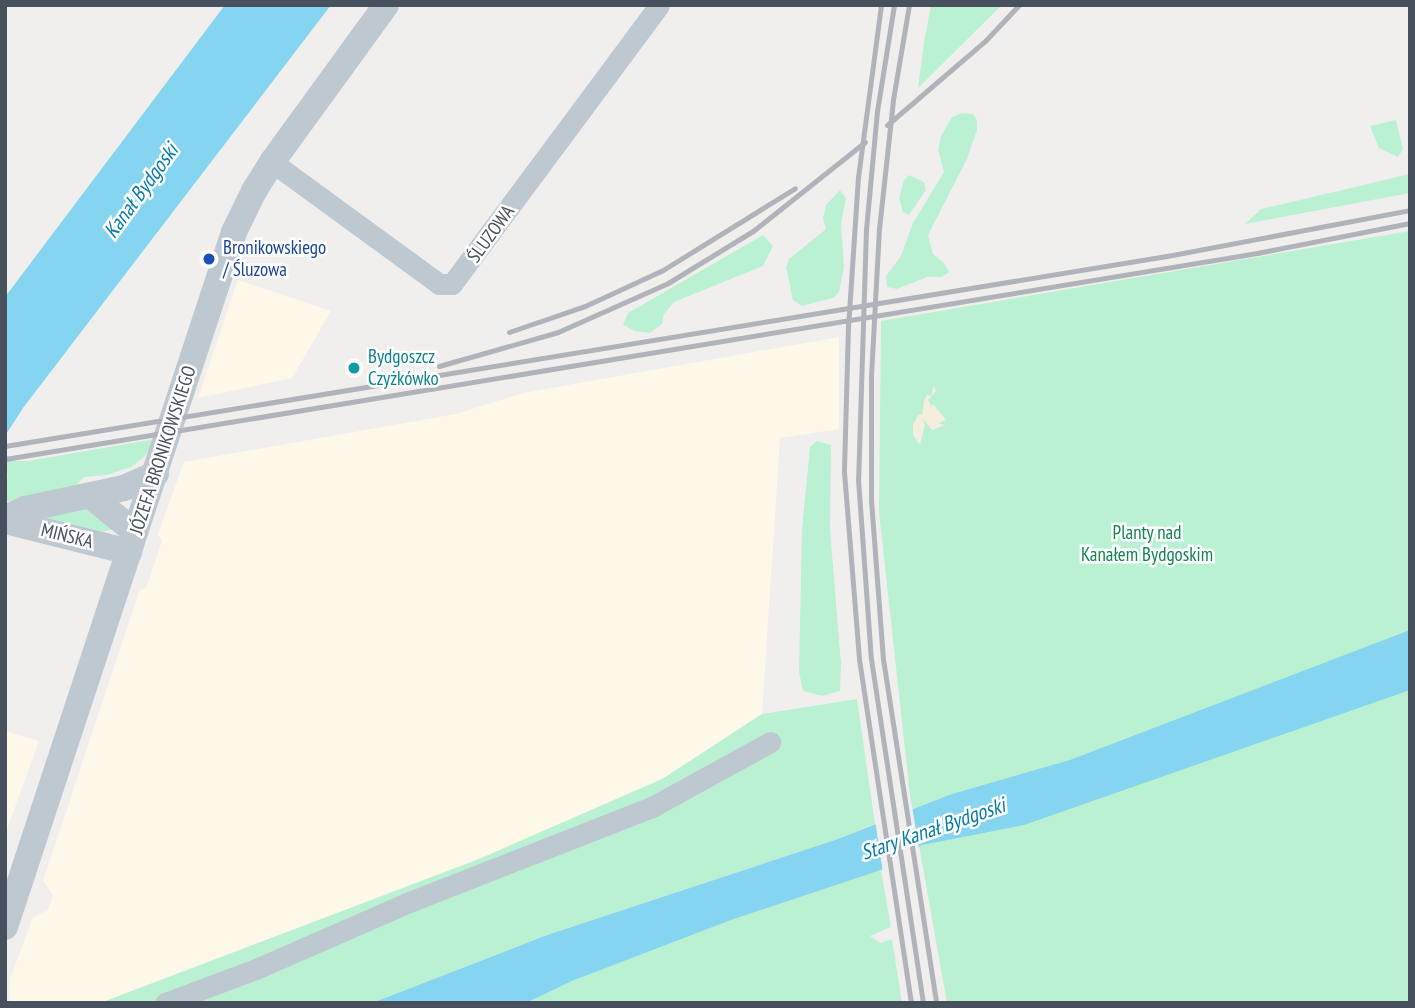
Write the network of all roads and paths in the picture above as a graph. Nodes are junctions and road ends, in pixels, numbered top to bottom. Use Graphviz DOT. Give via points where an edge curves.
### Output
graph roads {
  1 [pos="386,5"];
  2 [pos="659,5"];
  3 [pos="272,162"];
  4 [pos="156,474"];
  5 [pos="92,497"];
  6 [pos="5,519"];
  7 [pos="132,542"];
  8 [pos="770,742"];
  9 [pos="5,928"];
  10 [pos="165,1003"];
  1 -- 3 [label="street, JÓZEFA BRONIKOWSKIEGO"];
  2 -- 3 [label="street, ŚLUZOWA" via="452,284 439,284"];
  3 -- 4 [label="street, JÓZEFA BRONIKOWSKIEGO" via="234,232"];
  4 -- 5 [label="street, MIŃSKA"];
  4 -- 7 [label="street, JÓZEFA BRONIKOWSKIEGO"];
  5 -- 6 [label="street, MIŃSKA" via="25,509"];
  5 -- 7 [label="street, MIŃSKA"];
  6 -- 7 [label="street, MIŃSKA"];
  7 -- 9 [label="street, JÓZEFA BRONIKOWSKIEGO"];
  8 -- 10 [label="street" via="652,807"];
}
